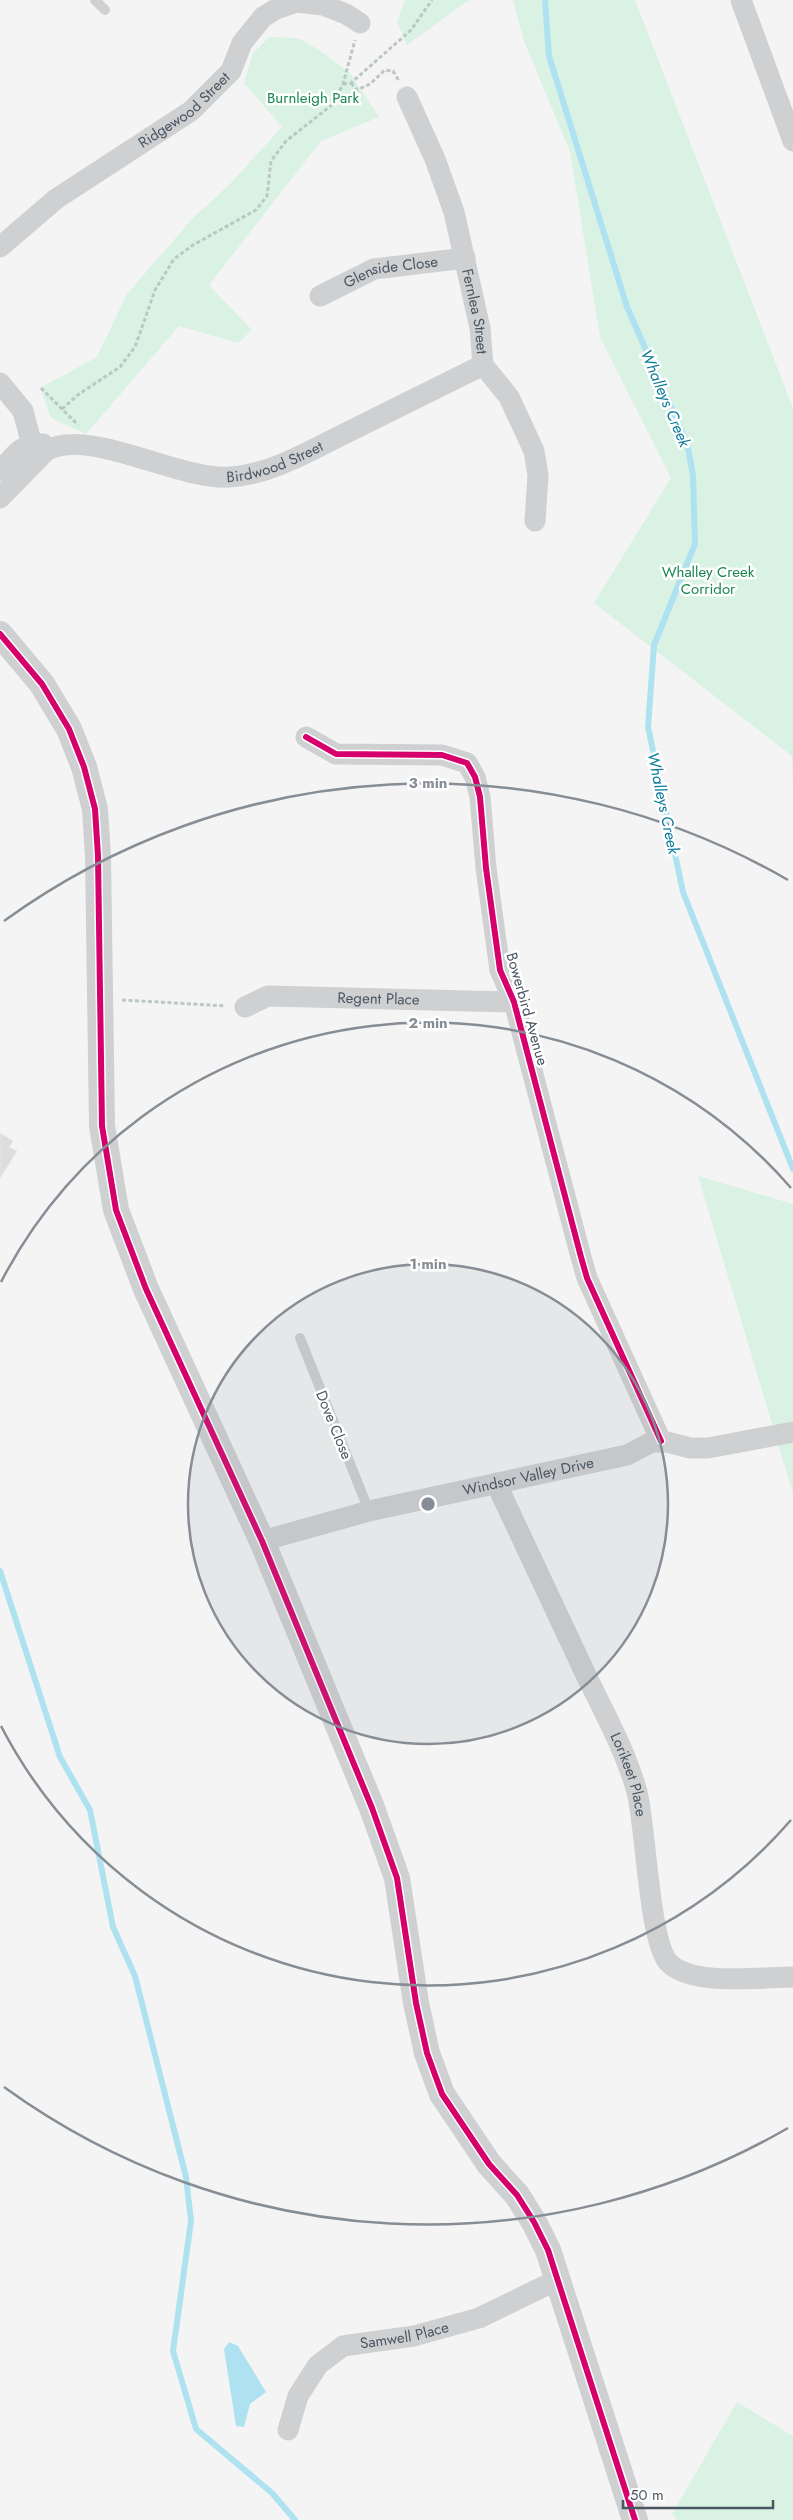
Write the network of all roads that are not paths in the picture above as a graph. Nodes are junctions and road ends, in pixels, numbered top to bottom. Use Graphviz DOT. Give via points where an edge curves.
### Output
graph roads {
  1 [pos="95,0"];
  2 [pos="741,0"];
  3 [pos="105,10"];
  4 [pos="360,23"];
  5 [pos="407,97"];
  6 [pos="793,142"];
  7 [pos="0,247"];
  8 [pos="465,258"];
  9 [pos="320,296"];
  10 [pos="483,365"];
  11 [pos="0,383"];
  12 [pos="34,452"];
  13 [pos="0,471"];
  14 [pos="0,498"];
  15 [pos="535,521"];
  16 [pos="0,634"];
  17 [pos="306,737"];
  18 [pos="514,1002"];
  19 [pos="245,1007"];
  20 [pos="300,1338"];
  21 [pos="793,1432"];
  22 [pos="661,1441"];
  23 [pos="496,1483"];
  24 [pos="369,1511"];
  25 [pos="262,1541"];
  26 [pos="793,1977"];
  27 [pos="558,2279"];
  28 [pos="288,2430"];
  29 [pos="635,2520"];
  1 -- 3 [label="lane"];
  2 -- 6 [label="street"];
  4 -- 7 [label="street, Ridgewood Street" via="322,5 296,2 263,17 242,43 231,71 191,111 56,199"];
  5 -- 8 [label="street, Fernlea Street" via="446,188"];
  8 -- 9 [label="street, Glenside Close" via="374,269"];
  8 -- 10 [label="street, Fernlea Street" via="480,328"];
  10 -- 12 [label="street, Birdwood Street" via="295,458 250,474 212,477 76,444"];
  10 -- 15 [label="street, Fernlea Street" via="509,397 534,451 538,475"];
  11 -- 12 [label="street" via="20,406"];
  12 -- 13 [label="street, Birdwood Street" via="22,448"];
  12 -- 14 [label="street, Birdwood Street"];
  16 -- 25 [label="street" via="42,684 65,722 84,767 95,809 102,1126 116,1210 146,1289"];
  17 -- 18 [label="street, Bowerbird Avenue" via="336,754 442,755 467,763 480,797 500,970"];
  18 -- 19 [label="street, Regent Place" via="268,996"];
  18 -- 22 [label="street, Bowerbird Avenue" via="587,1278"];
  20 -- 24 [label="lane, Dove Close"];
  21 -- 22 [label="street" via="708,1448 690,1448"];
  22 -- 23 [label="street, Windsor Valley Drive" via="626,1455"];
  23 -- 24 [label="street, Windsor Valley Drive"];
  23 -- 26 [label="street, Lorikeet Place" via="634,1780 657,1936 668,1962 691,1974 710,1978"];
  24 -- 25 [label="street, Windsor Valley Drive"];
  25 -- 27 [label="street" via="372,1808 397,1878 416,2003 427,2053 442,2094 489,2164 534,2222"];
  27 -- 28 [label="street, Samwell Place" via="479,2318 414,2336 342,2346 318,2365 298,2396"];
  27 -- 29 [label="street"];
}
